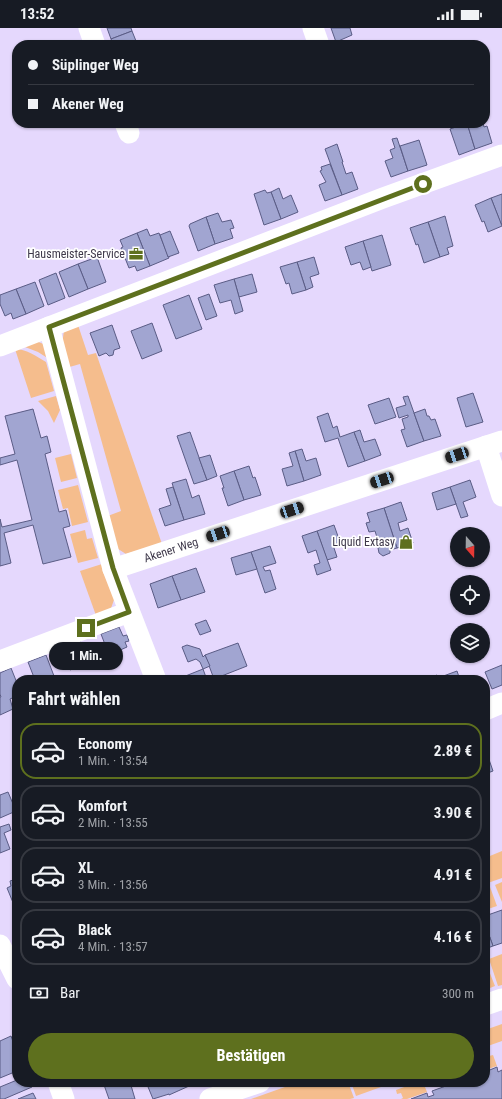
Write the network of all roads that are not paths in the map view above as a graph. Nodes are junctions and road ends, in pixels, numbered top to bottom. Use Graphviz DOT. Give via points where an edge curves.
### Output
graph roads {
  1 [pos="89,28"];
  2 [pos="313,28"];
  3 [pos="94,40"];
  4 [pos="317,40"];
  5 [pos="502,155"];
  6 [pos="49,327"];
  7 [pos="0,346"];
  8 [pos="494,443"];
  9 [pos="502,496"];
  10 [pos="113,568"];
  11 [pos="129,612"];
  12 [pos="0,661"];
  13 [pos="154,675"];
  14 [pos="502,703"];
  15 [pos="490,708"];
  16 [pos="0,945"];
  17 [pos="11,980"];
  18 [pos="502,999"];
  19 [pos="490,1003"];
  20 [pos="60,1087"];
  21 [pos="245,1087"];
  22 [pos="64,1099"];
  23 [pos="210,1099"];
  1 -- 3 [label="street"];
  2 -- 4 [label="street"];
  5 -- 6 [label="street" via="375,201"];
  6 -- 7 [label="street"];
  6 -- 10 [label="street"];
  8 -- 9 [label="street"];
  8 -- 10 [label="street, Akener Weg"];
  10 -- 11 [label="street"];
  11 -- 12 [label="street"];
  11 -- 13 [label="street"];
  14 -- 15 [label="street"];
  16 -- 17 [label="street"];
  18 -- 19 [label="street"];
  20 -- 22 [label="street"];
  21 -- 23 [label="street"];
}
